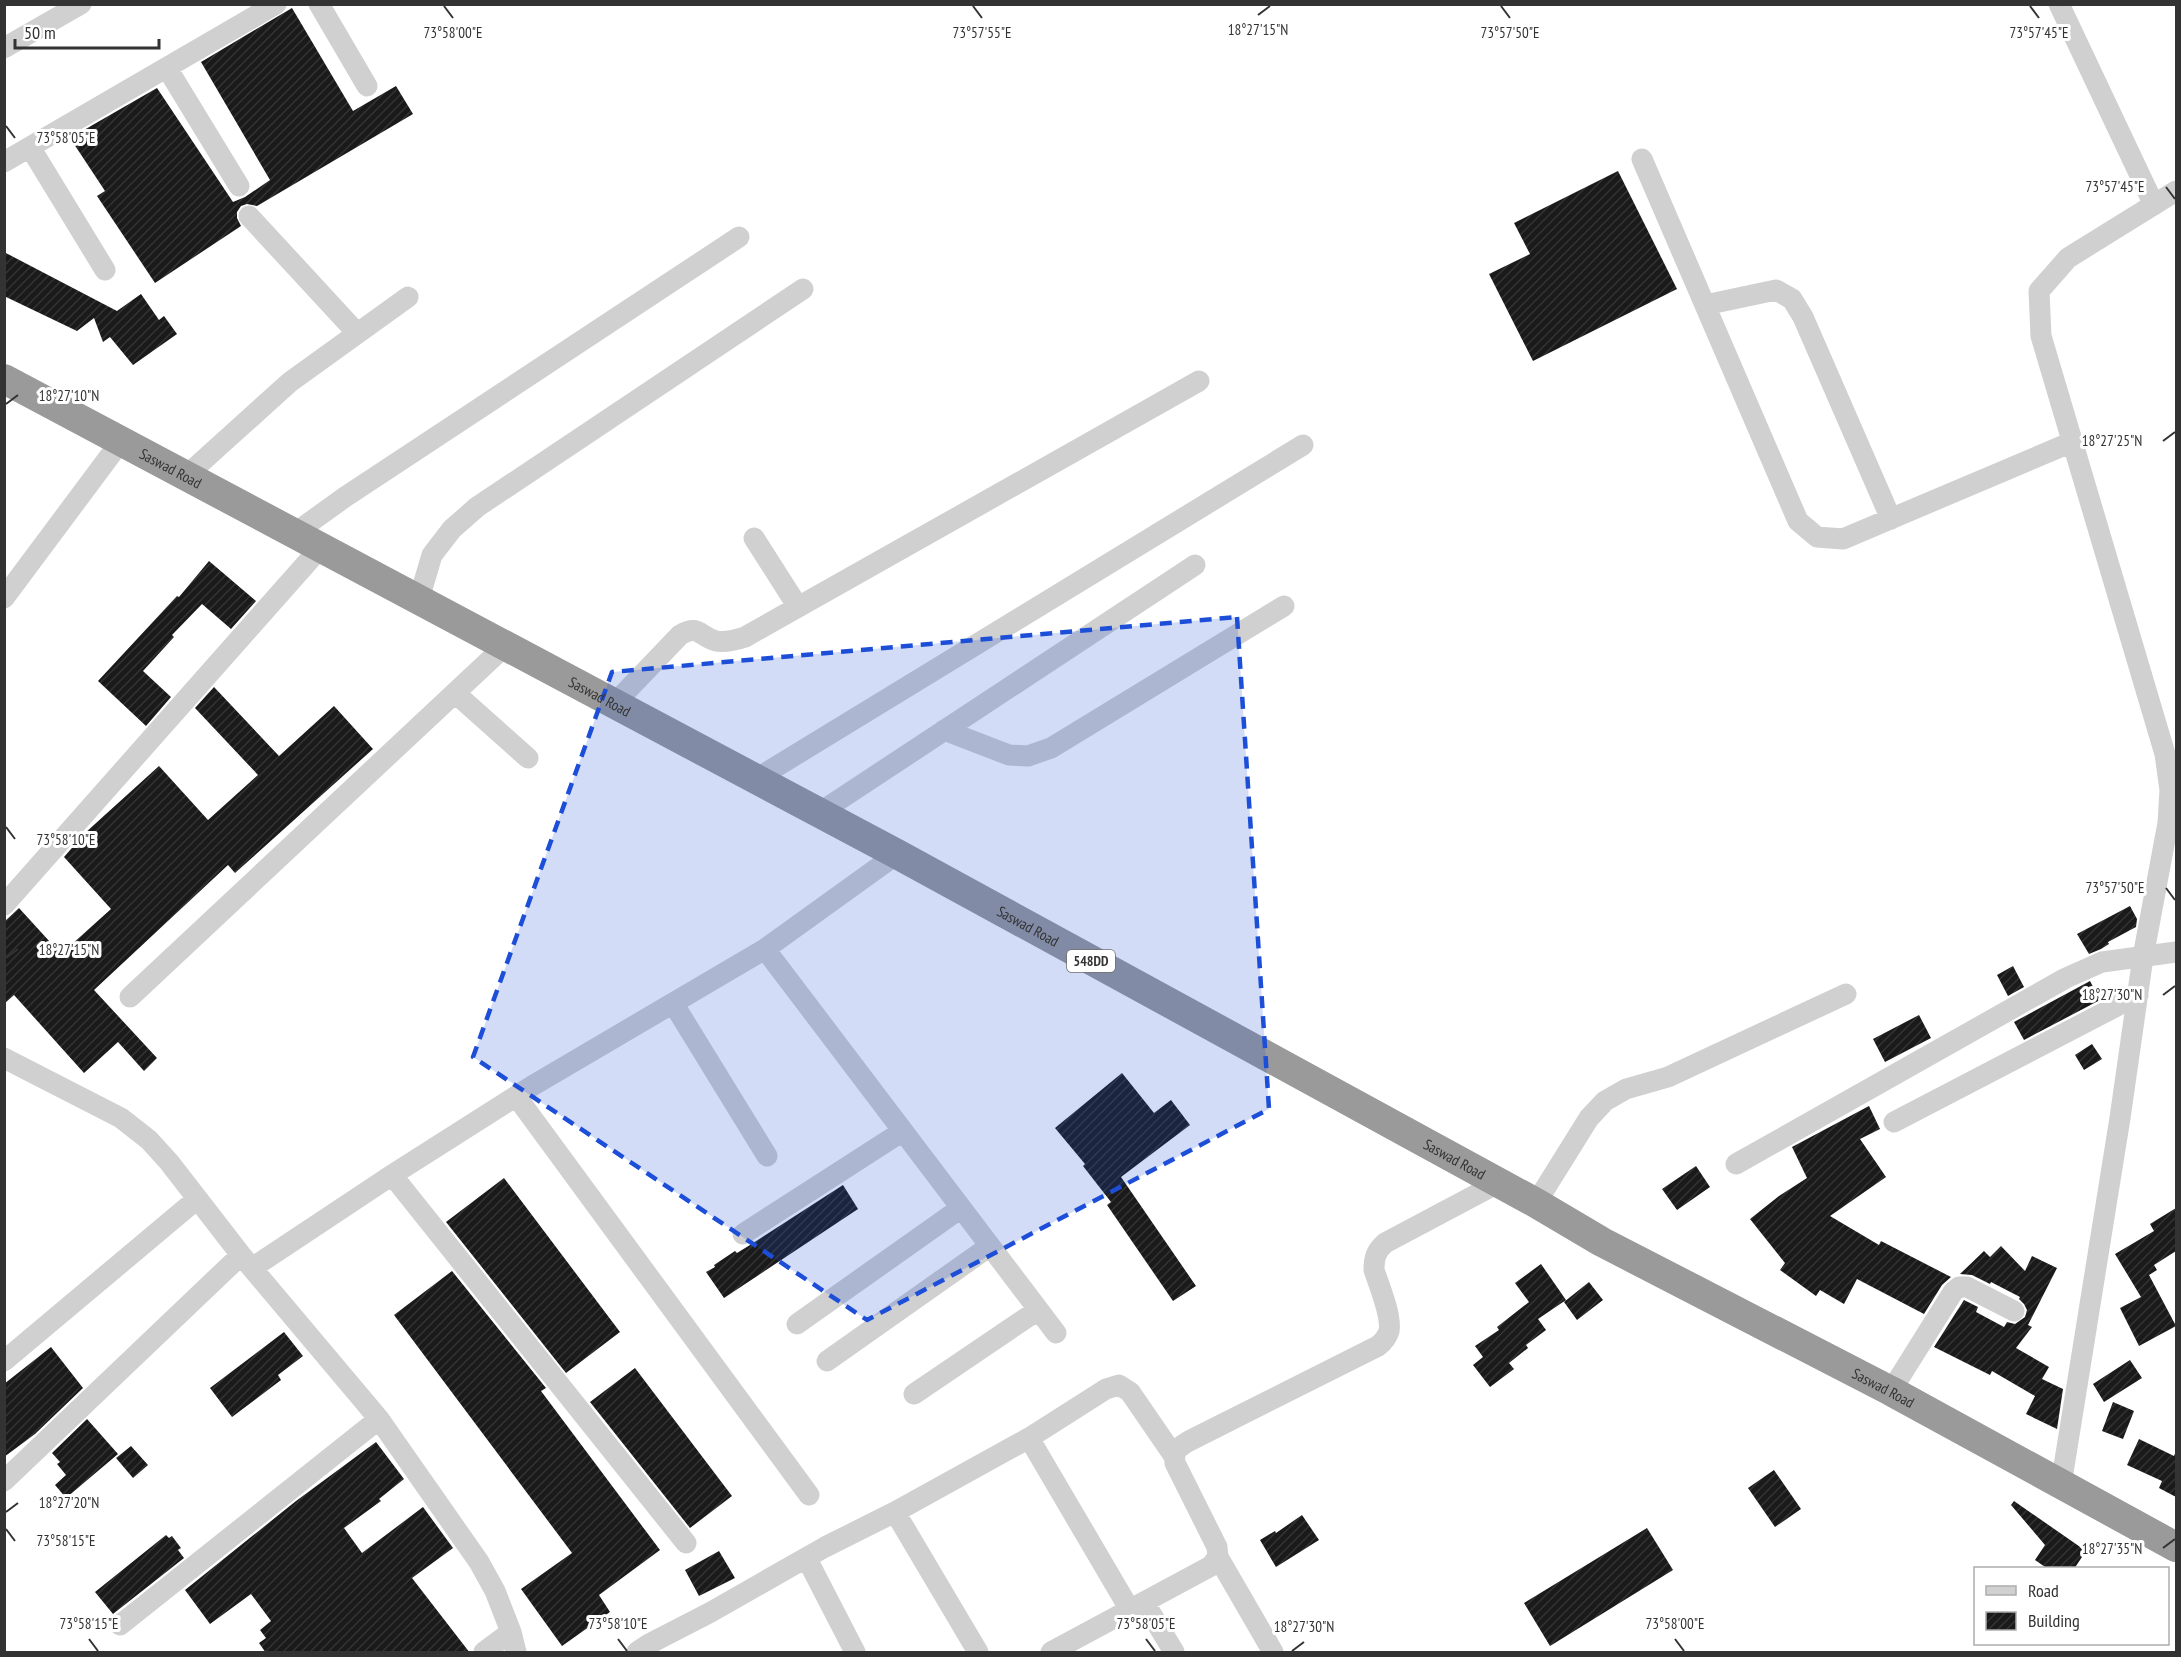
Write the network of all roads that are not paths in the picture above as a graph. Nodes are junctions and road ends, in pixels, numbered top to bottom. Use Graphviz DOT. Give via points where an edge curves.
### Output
graph roads {
  1 [pos="81,4"];
  2 [pos="276,4"];
  3 [pos="319,4"];
  4 [pos="2059,4"];
  5 [pos="4,48"];
  6 [pos="167,68"];
  7 [pos="367,86"];
  8 [pos="30,147"];
  9 [pos="1642,159"];
  10 [pos="4,162"];
  11 [pos="239,186"];
  12 [pos="2176,191"];
  13 [pos="2154,205"];
  14 [pos="249,216"];
  15 [pos="739,237"];
  16 [pos="105,270"];
  17 [pos="803,289"];
  18 [pos="408,297"];
  19 [pos="1705,305"];
  20 [pos="357,333"];
  21 [pos="4,379"];
  22 [pos="1199,381"];
  23 [pos="121,441"];
  24 [pos="2072,442"];
  25 [pos="1304,445"];
  26 [pos="187,476"];
  27 [pos="1891,519"];
  28 [pos="754,538"];
  29 [pos="308,540"];
  30 [pos="1195,565"];
  31 [pos="4,598"];
  32 [pos="419,599"];
  33 [pos="1284,606"];
  34 [pos="798,607"];
  35 [pos="506,645"];
  36 [pos="455,693"];
  37 [pos="615,704"];
  38 [pos="944,730"];
  39 [pos="528,758"];
  40 [pos="756,779"];
  41 [pos="819,813"];
  42 [pos="897,854"];
  43 [pos="4,905"];
  44 [pos="765,949"];
  45 [pos="2176,952"];
  46 [pos="2143,957"];
  47 [pos="1846,993"];
  48 [pos="2138,995"];
  49 [pos="130,997"];
  50 [pos="673,1003"];
  51 [pos="4,1058"];
  52 [pos="516,1096"];
  53 [pos="1894,1122"];
  54 [pos="903,1131"];
  55 [pos="767,1156"];
  56 [pos="1736,1164"];
  57 [pos="392,1175"];
  58 [pos="1498,1183"];
  59 [pos="197,1199"];
  60 [pos="1536,1203"];
  61 [pos="961,1208"];
  62 [pos="743,1234"];
  63 [pos="990,1246"];
  64 [pos="246,1261"];
  65 [pos="1038,1310"];
  66 [pos="2014,1311"];
  67 [pos="796,1324"];
  68 [pos="1056,1333"];
  69 [pos="4,1361"];
  70 [pos="827,1361"];
  71 [pos="1891,1391"];
  72 [pos="914,1394"];
  73 [pos="379,1419"];
  74 [pos="1029,1438"];
  75 [pos="1174,1456"];
  76 [pos="4,1481"];
  77 [pos="2061,1485"];
  78 [pos="809,1496"];
  79 [pos="895,1512"];
  80 [pos="686,1543"];
  81 [pos="2176,1546"];
  82 [pos="1218,1557"];
  83 [pos="807,1559"];
  84 [pos="1137,1606"];
  85 [pos="120,1625"];
  86 [pos="511,1632"];
  87 [pos="1082,1645"];
  88 [pos="484,1653"];
  89 [pos="516,1653"];
  90 [pos="637,1653"];
  91 [pos="855,1653"];
  92 [pos="978,1653"];
  93 [pos="1051,1653"];
  94 [pos="1174,1653"];
  95 [pos="1273,1653"];
  1 -- 5 [label="street"];
  2 -- 6 [label="street"];
  3 -- 7 [label="street"];
  4 -- 13 [label="street"];
  6 -- 8 [label="street"];
  6 -- 11 [label="street"];
  8 -- 10 [label="street"];
  8 -- 16 [label="street"];
  9 -- 19 [label="street"];
  12 -- 13 [label="street"];
  13 -- 24 [label="street" via="2068,258 2039,291 2041,336"];
  14 -- 20 [label="street"];
  15 -- 29 [label="street" via="355,490"];
  17 -- 32 [label="street" via="477,507 452,529 432,555"];
  18 -- 20 [label="street"];
  19 -- 27 [label="street" via="1776,290 1792,299"];
  19 -- 27 [label="street" via="1798,521 1817,537 1843,539"];
  20 -- 26 [label="street" via="290,382"];
  21 -- 23 [label="highway, Saswad Road / 548DD"];
  22 -- 34 [label="street"];
  23 -- 26 [label="highway, Saswad Road / 548DD"];
  23 -- 31 [label="street"];
  24 -- 27 [label="street"];
  24 -- 46 [label="street" via="2165,754 2170,790 2168,823"];
  25 -- 40 [label="street"];
  26 -- 29 [label="highway, Saswad Road / 548DD"];
  28 -- 34 [label="street"];
  29 -- 32 [label="highway, Saswad Road / 548DD"];
  29 -- 43 [label="street"];
  30 -- 38 [label="street"];
  32 -- 35 [label="highway, Saswad Road / 548DD"];
  33 -- 38 [label="street" via="1051,748 1028,756 1009,755"];
  34 -- 37 [label="street" via="745,637 729,641 715,641 689,630"];
  35 -- 36 [label="street"];
  35 -- 37 [label="highway, Saswad Road / 548DD"];
  36 -- 39 [label="street"];
  36 -- 49 [label="street"];
  37 -- 40 [label="highway, Saswad Road / 548DD"];
  38 -- 41 [label="street"];
  40 -- 41 [label="highway, Saswad Road / 548DD"];
  41 -- 42 [label="highway, Saswad Road / 548DD"];
  42 -- 44 [label="street"];
  42 -- 58 [label="highway, Saswad Road / 548DD"];
  44 -- 50 [label="street"];
  44 -- 54 [label="street"];
  45 -- 46 [label="street"];
  46 -- 48 [label="street"];
  46 -- 56 [label="street" via="2102,962 2066,978"];
  47 -- 60 [label="street" via="1668,1077 1626,1089 1605,1101 1589,1118"];
  48 -- 53 [label="street"];
  48 -- 77 [label="street"];
  50 -- 52 [label="street"];
  50 -- 55 [label="street"];
  51 -- 59 [label="street" via="134,1126"];
  52 -- 57 [label="street"];
  52 -- 78 [label="street"];
  54 -- 61 [label="street"];
  54 -- 62 [label="street"];
  57 -- 64 [label="street"];
  57 -- 80 [label="street"];
  58 -- 60 [label="highway, Saswad Road / 548DD"];
  58 -- 75 [label="street" via="1378,1249 1374,1270 1389,1320 1386,1339 1378,1346 1189,1441"];
  59 -- 64 [label="street"];
  59 -- 69 [label="street"];
  60 -- 71 [label="highway, Saswad Road / 548DD" via="1602,1242"];
  61 -- 63 [label="street"];
  61 -- 67 [label="street"];
  63 -- 65 [label="street"];
  63 -- 70 [label="street"];
  64 -- 73 [label="street"];
  64 -- 76 [label="street"];
  65 -- 68 [label="street"];
  65 -- 72 [label="street"];
  66 -- 71 [label="street" via="1967,1287 1959,1287"];
  71 -- 77 [label="highway, Saswad Road / 548DD"];
  73 -- 85 [label="street"];
  73 -- 86 [label="street" via="479,1562"];
  74 -- 75 [label="street" via="1106,1389 1119,1385 1130,1392"];
  74 -- 79 [label="street"];
  74 -- 84 [label="street"];
  75 -- 82 [label="street" via="1217,1547"];
  77 -- 81 [label="highway, Saswad Road / 548DD"];
  79 -- 83 [label="street"];
  79 -- 92 [label="street"];
  82 -- 84 [label="street" via="1211,1566"];
  82 -- 95 [label="street"];
  83 -- 90 [label="street"];
  83 -- 91 [label="street"];
  84 -- 87 [label="street"];
  84 -- 94 [label="street"];
  86 -- 88 [label="street"];
  86 -- 89 [label="street"];
  87 -- 93 [label="street"];
}
